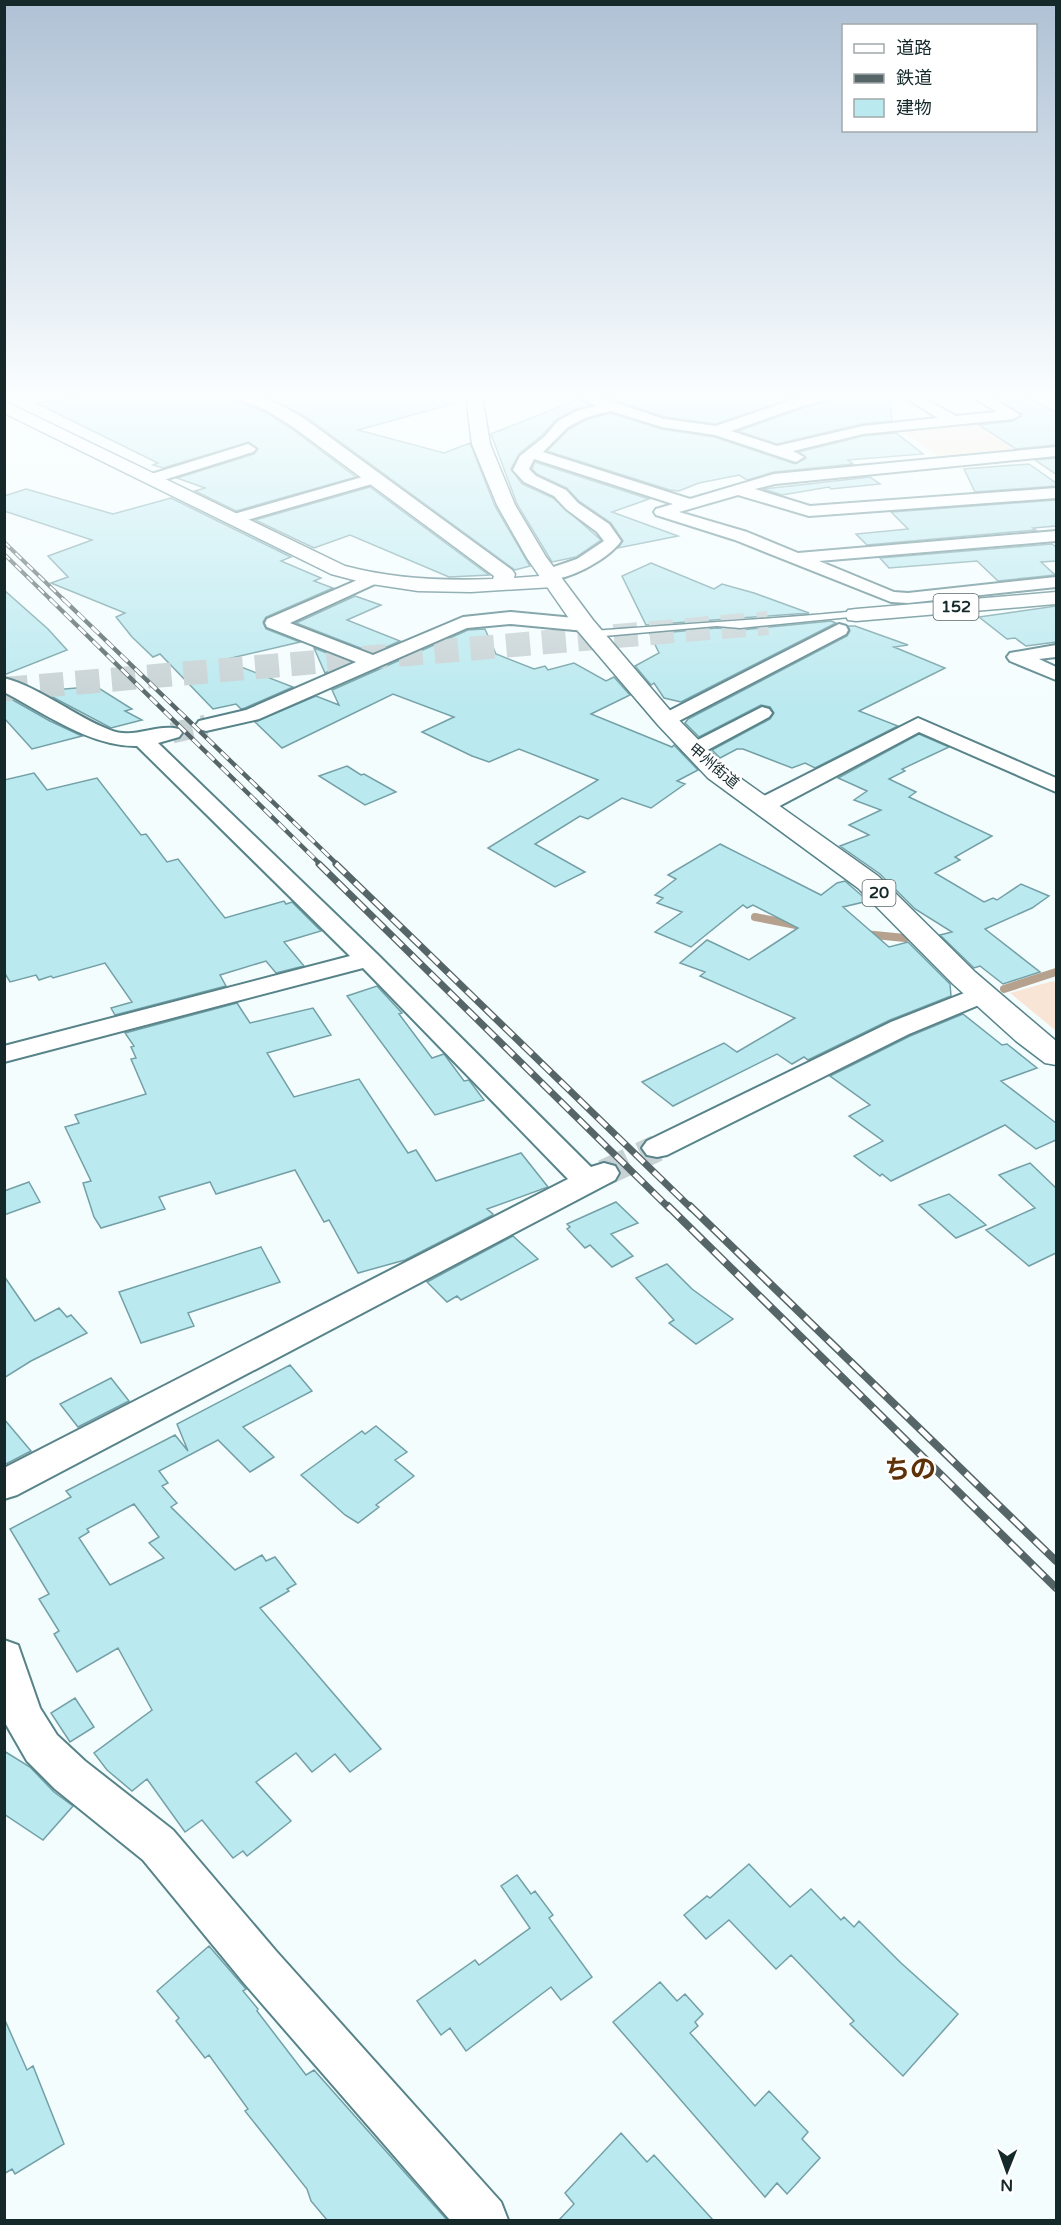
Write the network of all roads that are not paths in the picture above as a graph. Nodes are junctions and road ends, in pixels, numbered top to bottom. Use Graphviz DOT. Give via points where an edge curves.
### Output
graph roads {
  1 [pos="193,500"];
  2 [pos="298,500"];
  3 [pos="403,500"];
  4 [pos="504,500"];
  5 [pos="566,500"];
  6 [pos="678,500"];
  7 [pos="699,500"];
  8 [pos="772,500"];
  9 [pos="961,500"];
  10 [pos="688,503"];
  11 [pos="875,506"];
  12 [pos="232,519"];
  13 [pos="1056,536"];
  14 [pos="918,547"];
  15 [pos="793,559"];
  16 [pos="550,578"];
  17 [pos="369,580"];
  18 [pos="1056,582"];
  19 [pos="502,585"];
  20 [pos="1056,598"];
  21 [pos="847,620"];
  22 [pos="589,630"];
  23 [pos="1056,651"];
  24 [pos="372,662"];
  25 [pos="1056,674"];
  26 [pos="4,684"];
  27 [pos="762,713"];
  28 [pos="666,720"];
  29 [pos="206,725"];
  30 [pos="172,733"];
  31 [pos="143,740"];
  32 [pos="693,750"];
  33 [pos="1056,786"];
  34 [pos="764,805"];
  35 [pos="368,959"];
  36 [pos="982,994"];
  37 [pos="1053,1050"];
  38 [pos="4,1054"];
  39 [pos="657,1148"];
  40 [pos="4,1485"];
  41 [pos="4,1658"];
  42 [pos="483,2220"];
  1 -- 12 [label="main road"];
  2 -- 12 [label="street"];
  3 -- 19 [label="main road" via="505,574"];
  4 -- 16 [label="main road, 甲州街道 / 20"];
  5 -- 16 [label="street" via="603,528 613,541 604,551"];
  6 -- 10 [label="street"];
  7 -- 10 [label="street"];
  8 -- 11 [label="street" via="809,511"];
  9 -- 11 [label="street"];
  10 -- 15 [label="street" via="662,512 741,536"];
  11 -- 14 [label="street"];
  12 -- 17 [label="main road" via="338,570"];
  13 -- 14 [label="street"];
  14 -- 15 [label="street"];
  15 -- 18 [label="street" via="891,597"];
  16 -- 19 [label="main road"];
  16 -- 22 [label="main road, 甲州街道 / 20"];
  17 -- 19 [label="main road" via="471,588"];
  17 -- 24 [label="street" via="274,623"];
  20 -- 21 [label="main road, 152"];
  21 -- 22 [label="lane" via="740,625 717,622"];
  21 -- 28 [label="street"];
  22 -- 24 [label="street" via="527,618 478,620"];
  22 -- 28 [label="main road, 甲州街道 / 20"];
  23 -- 25 [label="street" via="1017,657"];
  24 -- 29 [label="street" via="252,715"];
  26 -- 31 [label="street" via="103,735"];
  27 -- 32 [label="street"];
  28 -- 32 [label="main road, 甲州街道 / 20"];
  30 -- 31 [label="street"];
  31 -- 35 [label="street"];
  32 -- 34 [label="main road, 甲州街道 / 20" via="717,773"];
  33 -- 34 [label="street" via="918,723"];
  34 -- 36 [label="main road, 甲州街道 / 20" via="868,882"];
  35 -- 38 [label="street"];
  35 -- 40 [label="street" via="596,1177"];
  36 -- 37 [label="main road, 甲州街道 / 20"];
  36 -- 39 [label="street" via="900,1028"];
  41 -- 42 [label="street" via="22,1715 42,1748 158,1845"];
}
